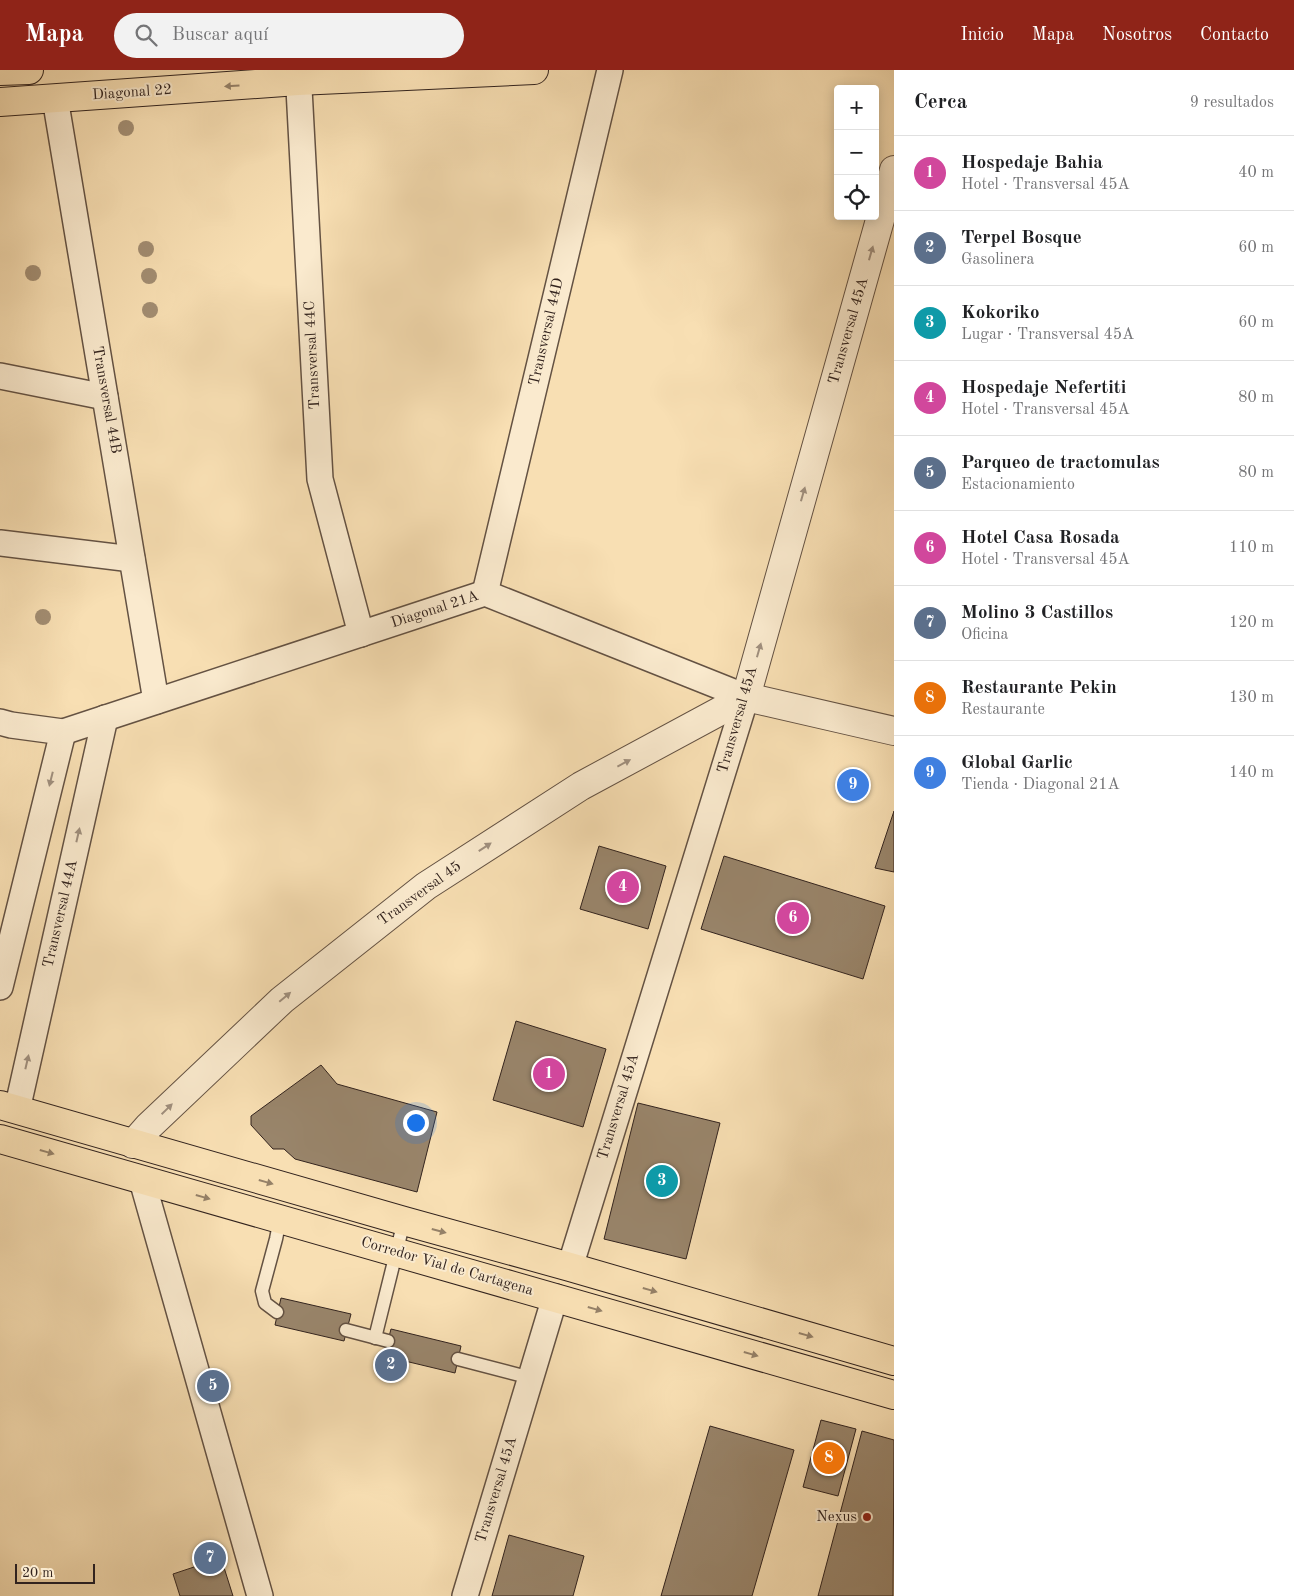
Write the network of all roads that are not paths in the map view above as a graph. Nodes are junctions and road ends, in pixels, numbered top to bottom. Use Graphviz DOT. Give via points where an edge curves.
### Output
graph roads {
  1 [pos="29,70"];
  2 [pos="534,70"];
  3 [pos="610,70"];
  4 [pos="0,72"];
  5 [pos="298,76"];
  6 [pos="55,98"];
  7 [pos="0,102"];
  8 [pos="894,170"];
  9 [pos="0,376"];
  10 [pos="105,397"];
  11 [pos="0,543"];
  12 [pos="132,559"];
  13 [pos="485,593"];
  14 [pos="361,634"];
  15 [pos="746,697"];
  16 [pos="156,701"];
  17 [pos="105,718"];
  18 [pos="0,722"];
  19 [pos="894,731"];
  20 [pos="63,732"];
  21 [pos="0,987"];
  22 [pos="8,1108"];
  23 [pos="0,1139"];
  24 [pos="134,1144"];
  25 [pos="142,1180"];
  26 [pos="280,1219"];
  27 [pos="404,1221"];
  28 [pos="396,1252"];
  29 [pos="570,1266"];
  30 [pos="555,1297"];
  31 [pos="277,1312"];
  32 [pos="346,1330"];
  33 [pos="458,1359"];
  34 [pos="894,1361"];
  35 [pos="531,1378"];
  36 [pos="894,1395"];
  37 [pos="260,1596"];
  38 [pos="466,1596"];
  1 -- 4 [label="main road"];
  2 -- 5 [label="main road, Diagonal 22"];
  3 -- 13 [label="street, Transversal 44D"];
  5 -- 6 [label="main road, Diagonal 22, one-way"];
  5 -- 14 [label="street, Transversal 44C" via="320,479"];
  6 -- 7 [label="main road, Diagonal 22"];
  6 -- 10 [label="street, Transversal 44B"];
  15 -- 8 [label="street, Transversal 45A, one-way"];
  9 -- 10 [label="street"];
  10 -- 12 [label="street, Transversal 44B"];
  11 -- 12 [label="street"];
  12 -- 16 [label="street, Transversal 44B"];
  13 -- 14 [label="street, Diagonal 21A"];
  13 -- 15 [label="street, Diagonal 21A"];
  14 -- 16 [label="street, Diagonal 21A"];
  15 -- 19 [label="street, Diagonal 21A"];
  24 -- 15 [label="street, Transversal 45, one-way" via="282,1000 426,886 581,786"];
  15 -- 29 [label="street, Transversal 45A"];
  16 -- 17 [label="street, Diagonal 21A"];
  17 -- 20 [label="street, Diagonal 21A"];
  22 -- 17 [label="street, Transversal 44A, one-way"];
  18 -- 20 [label="street, Diagonal 21A"];
  20 -- 21 [label="street, one-way"];
  22 -- 24 [label="main road"];
  23 -- 25 [label="main road, Corredor Vial de Cartagena, one-way"];
  24 -- 27 [label="main road, one-way"];
  25 -- 26 [label="main road, Corredor Vial de Cartagena, one-way"];
  25 -- 37 [label="street"];
  26 -- 28 [label="main road, Corredor Vial de Cartagena"];
  26 -- 31 [label="lane" via="262,1291 265,1303"];
  27 -- 28 [label="lane"];
  27 -- 29 [label="main road, one-way"];
  28 -- 30 [label="main road, Corredor Vial de Cartagena"];
  28 -- 32 [label="lane" via="382,1340"];
  29 -- 34 [label="main road, one-way"];
  30 -- 35 [label="street, Transversal 45A"];
  30 -- 36 [label="main road, Corredor Vial de Cartagena, one-way"];
  33 -- 35 [label="lane"];
  35 -- 38 [label="street, Transversal 45A"];
}
